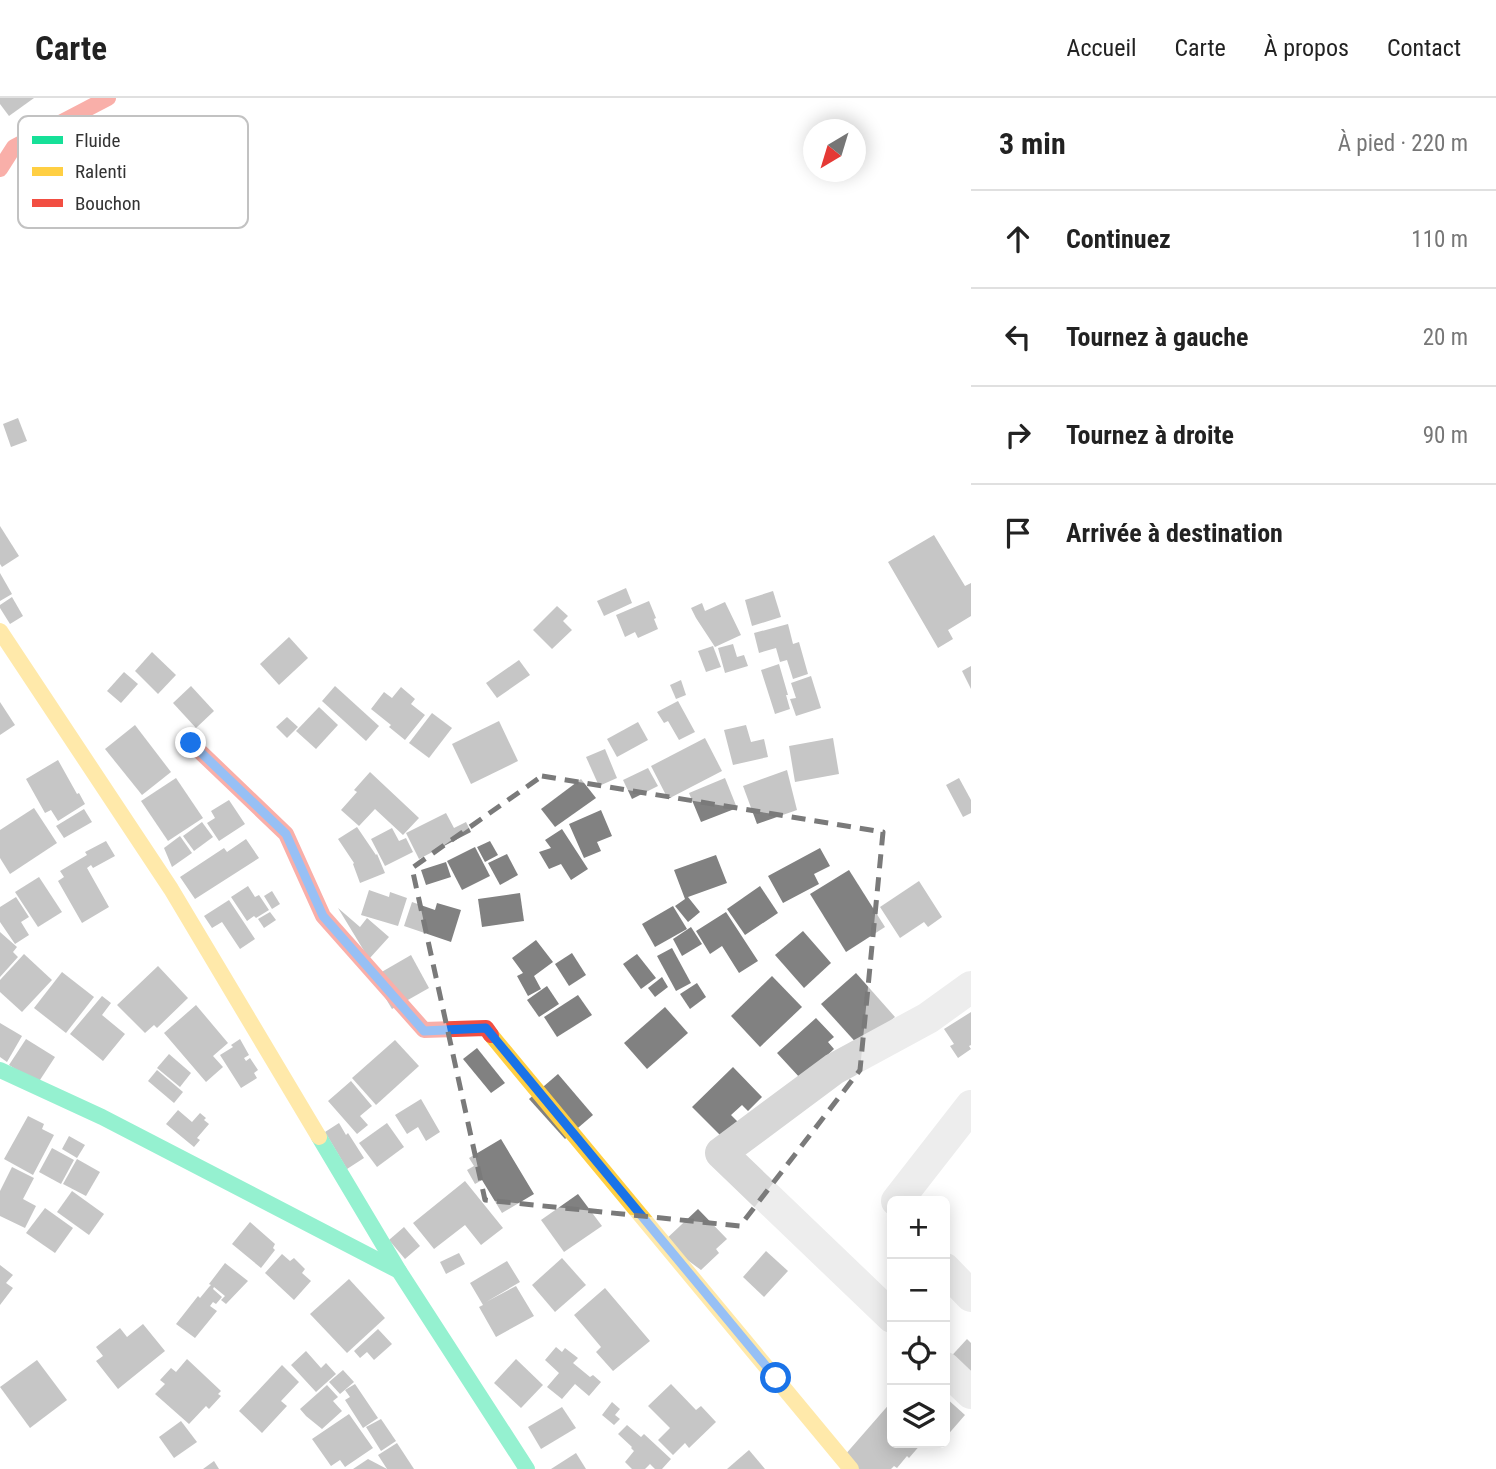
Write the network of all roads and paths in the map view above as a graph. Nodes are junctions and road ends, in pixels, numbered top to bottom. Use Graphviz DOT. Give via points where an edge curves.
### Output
graph roads {
  1 [pos="108,98"];
  2 [pos="73,116"];
  3 [pos="18,145"];
  4 [pos="0,169"];
  5 [pos="0,631"];
  6 [pos="191,743"];
  7 [pos="971,987"];
  8 [pos="0,1070"];
  9 [pos="971,1107"];
  10 [pos="901,1196"];
  11 [pos="399,1271"];
  12 [pos="950,1274"];
  13 [pos="971,1296"];
  14 [pos="887,1312"];
  15 [pos="950,1373"];
  16 [pos="971,1394"];
  17 [pos="527,1469"];
  18 [pos="851,1469"];
  1 -- 2 [label="street"];
  3 -- 4 [label="street"];
  5 -- 11 [label="street" via="171,889"];
  6 -- 18 [label="street" via="286,834 323,916 424,1031 486,1028"];
  7 -- 14 [label="street" via="928,1018 834,1069 721,1153"];
  8 -- 11 [label="street" via="102,1117"];
  9 -- 10 [label="street"];
  11 -- 17 [label="street"];
  12 -- 13 [label="street"];
  15 -- 16 [label="street"];
}
